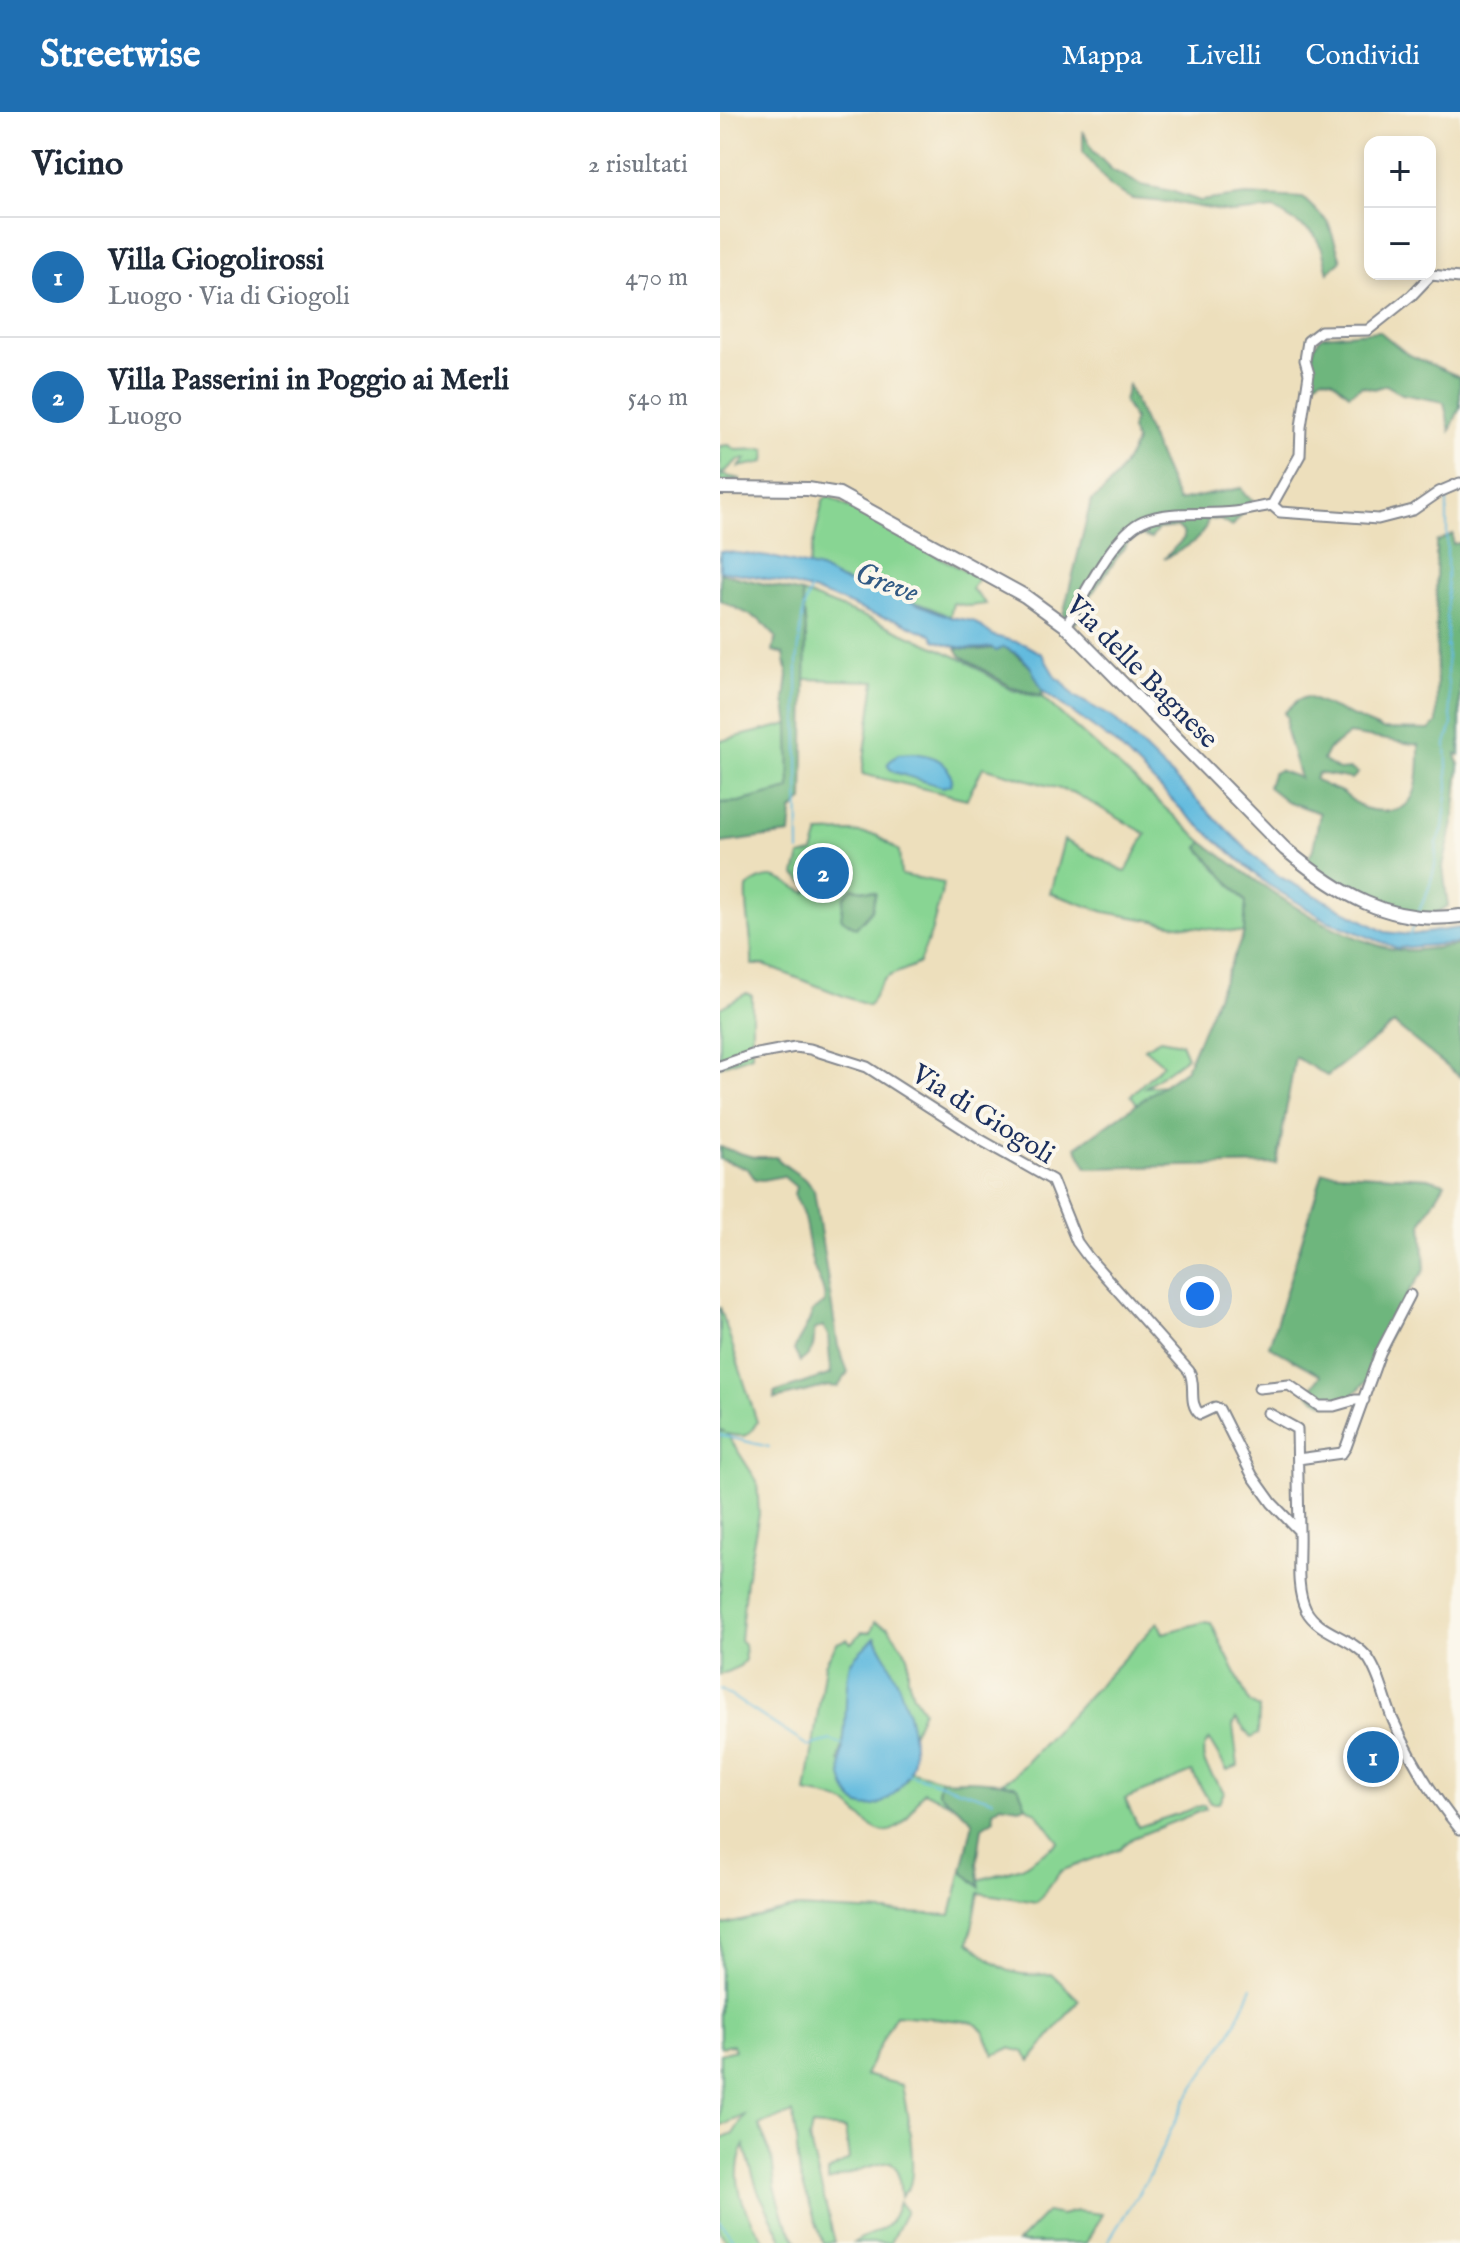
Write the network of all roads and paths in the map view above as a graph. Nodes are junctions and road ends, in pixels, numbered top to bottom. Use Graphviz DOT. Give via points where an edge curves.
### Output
graph roads {
  1 [pos="1460,278"];
  2 [pos="1460,483"];
  3 [pos="720,488"];
  4 [pos="1272,505"];
  5 [pos="1066,626"];
  6 [pos="1460,916"];
  7 [pos="720,1066"];
  8 [pos="1410,1295"];
  9 [pos="1259,1388"];
  10 [pos="1364,1400"];
  11 [pos="1268,1413"];
  12 [pos="1298,1459"];
  13 [pos="1299,1531"];
  14 [pos="1460,1829"];
  1 -- 4 [label="street" via="1431,275 1368,330 1321,331 1308,341 1300,455"];
  2 -- 4 [label="street" via="1413,510 1378,519 1280,512"];
  3 -- 5 [label="main road, Via delle Bagnese" via="839,494 1025,596"];
  4 -- 5 [label="street" via="1143,521 1113,550"];
  5 -- 6 [label="main road, Via delle Bagnese" via="1309,869 1391,914 1423,919"];
  7 -- 13 [label="street, Via di Giogoli" via="795,1047 867,1067 1052,1180 1077,1242 1194,1379 1195,1410 1200,1414 1219,1409 1252,1475"];
  8 -- 10 [label="street" via="1380,1353"];
  9 -- 10 [label="street" via="1289,1385 1319,1406"];
  10 -- 12 [label="street" via="1342,1453"];
  11 -- 12 [label="street" via="1297,1429"];
  12 -- 13 [label="street"];
  13 -- 14 [label="street" via="1301,1595 1307,1610 1315,1622 1353,1642 1369,1660 1395,1724 1438,1804"];
}
